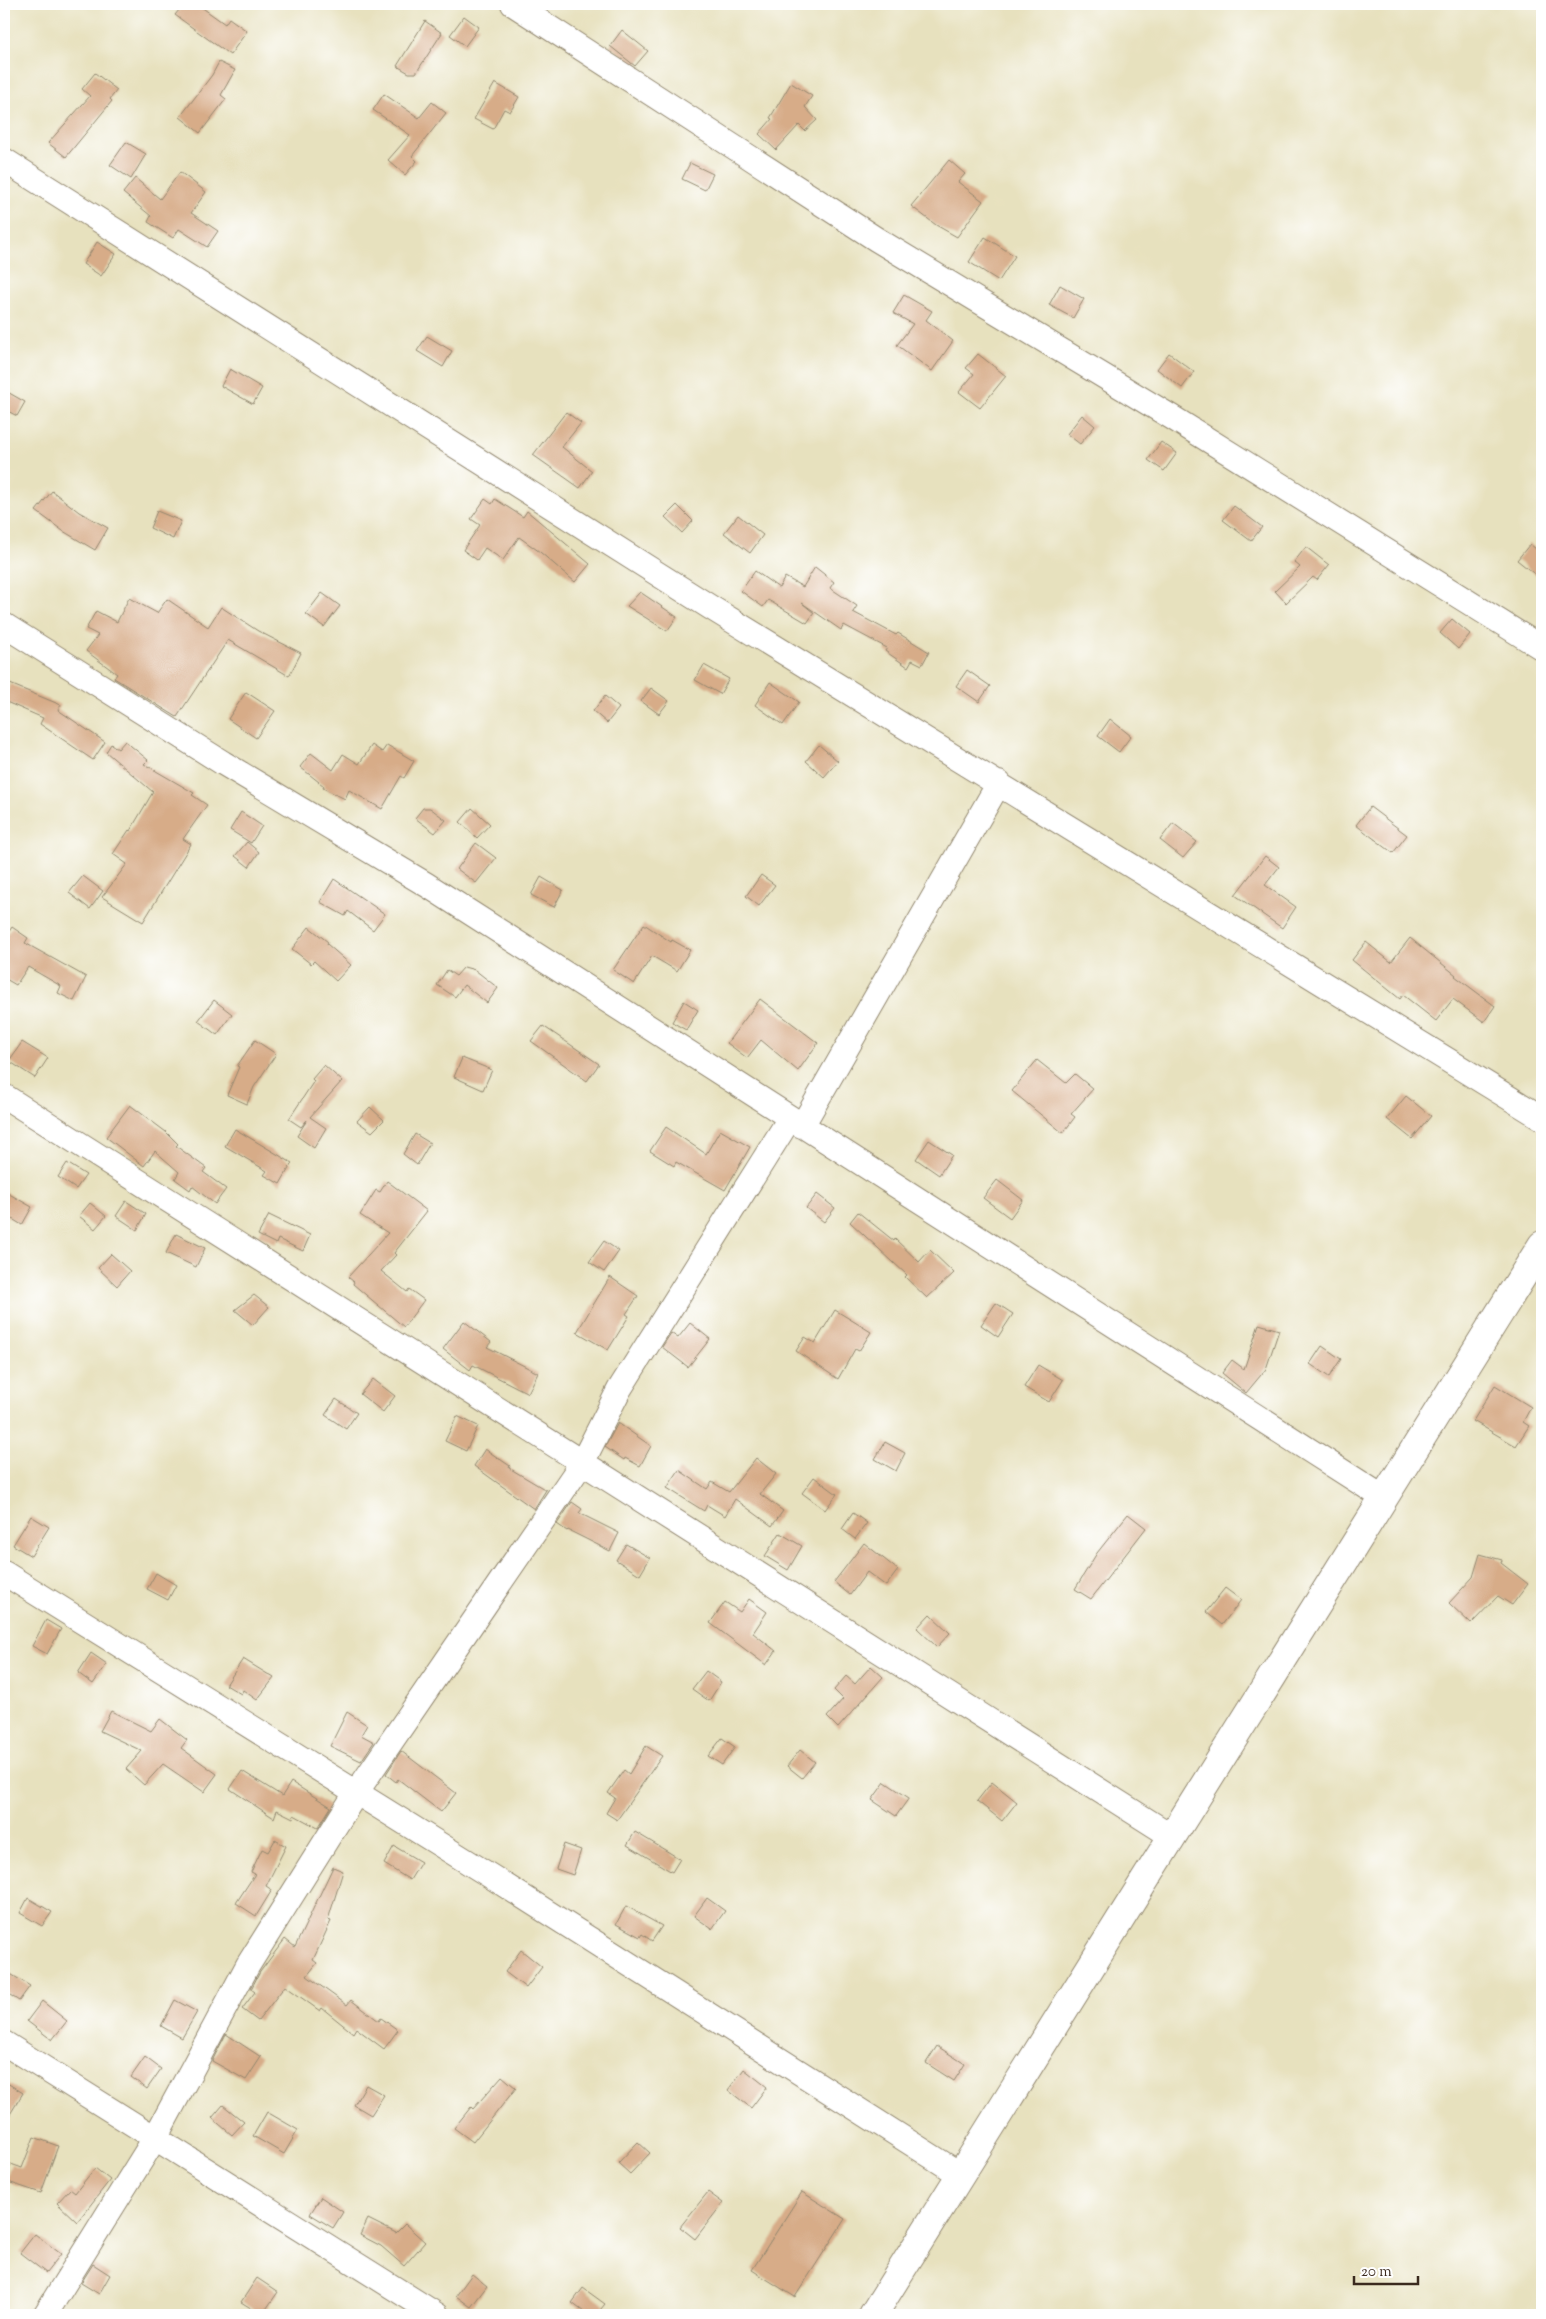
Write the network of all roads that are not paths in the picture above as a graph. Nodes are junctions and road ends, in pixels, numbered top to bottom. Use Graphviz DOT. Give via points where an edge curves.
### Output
graph roads {
  1 [pos="513,4"];
  2 [pos="4,160"];
  3 [pos="4,625"];
  4 [pos="1542,648"];
  5 [pos="999,783"];
  6 [pos="4,1096"];
  7 [pos="1542,1118"];
  8 [pos="796,1122"];
  9 [pos="1542,1245"];
  10 [pos="582,1463"];
  11 [pos="1384,1498"];
  12 [pos="4,1573"];
  13 [pos="356,1793"];
  14 [pos="1173,1837"];
  15 [pos="4,2043"];
  16 [pos="155,2138"];
  17 [pos="961,2175"];
  18 [pos="45,2315"];
  19 [pos="438,2315"];
  20 [pos="873,2315"];
  1 -- 4 [label="street" via="876,239 1173,418"];
  2 -- 5 [label="street" via="710,607"];
  3 -- 8 [label="street" via="223,763 427,885"];
  5 -- 7 [label="street"];
  5 -- 8 [label="street"];
  6 -- 10 [label="street"];
  8 -- 10 [label="street" via="619,1390"];
  8 -- 11 [label="street"];
  9 -- 11 [label="main road"];
  10 -- 13 [label="street"];
  10 -- 14 [label="street"];
  11 -- 14 [label="main road"];
  12 -- 13 [label="street"];
  13 -- 16 [label="street" via="248,1965"];
  13 -- 17 [label="street"];
  14 -- 17 [label="main road"];
  15 -- 16 [label="street"];
  16 -- 18 [label="street"];
  16 -- 19 [label="street"];
  17 -- 20 [label="main road"];
}
